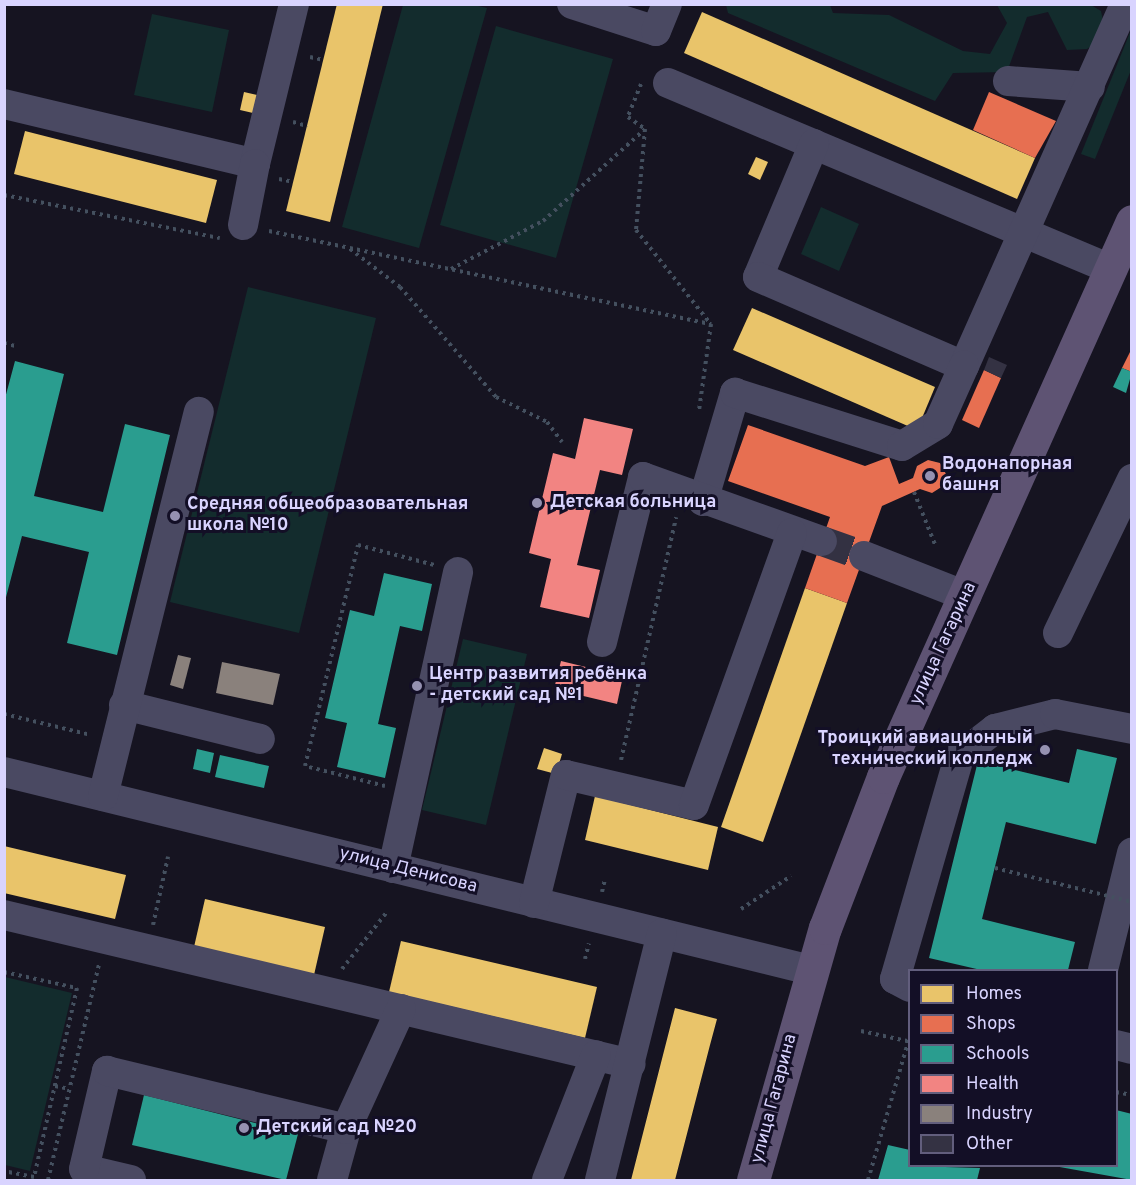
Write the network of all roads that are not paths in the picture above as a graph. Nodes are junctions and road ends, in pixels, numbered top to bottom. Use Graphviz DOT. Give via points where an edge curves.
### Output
graph roads {
  1 [pos="294,4"];
  2 [pos="572,4"];
  3 [pos="1125,4"];
  4 [pos="661,18"];
  5 [pos="1008,81"];
  6 [pos="668,83"];
  7 [pos="1090,87"];
  8 [pos="4,104"];
  9 [pos="814,144"];
  10 [pos="255,164"];
  11 [pos="1131,221"];
  12 [pos="243,225"];
  13 [pos="1028,232"];
  14 [pos="1111,269"];
  15 [pos="964,366"];
  16 [pos="199,412"];
  17 [pos="1131,479"];
  18 [pos="692,498"];
  19 [pos="792,533"];
  20 [pos="822,541"];
  21 [pos="864,556"];
  22 [pos="458,572"];
  23 [pos="966,596"];
  24 [pos="1058,633"];
  25 [pos="602,642"];
  26 [pos="124,705"];
  27 [pos="1131,729"];
  28 [pos="260,739"];
  29 [pos="4,772"];
  30 [pos="103,796"];
  31 [pos="1131,853"];
  32 [pos="393,868"];
  33 [pos="534,903"];
  34 [pos="4,915"];
  35 [pos="662,934"];
  36 [pos="1115,957"];
  37 [pos="811,970"];
  38 [pos="908,986"];
  39 [pos="401,1009"];
  40 [pos="596,1055"];
  41 [pos="631,1064"];
  42 [pos="346,1129"];
  43 [pos="130,1180"];
  44 [pos="332,1180"];
  45 [pos="547,1180"];
  46 [pos="600,1180"];
  47 [pos="753,1180"];
  1 -- 10 [label="street"];
  2 -- 4 [label="street"];
  3 -- 7 [label="street"];
  5 -- 7 [label="street"];
  6 -- 9 [label="street"];
  7 -- 13 [label="street"];
  8 -- 10 [label="street"];
  9 -- 13 [label="street"];
  9 -- 15 [label="street" via="758,277"];
  10 -- 12 [label="street"];
  11 -- 14 [label="main road, улица Гагарина"];
  13 -- 14 [label="street"];
  13 -- 15 [label="street"];
  14 -- 23 [label="main road, улица Гагарина"];
  15 -- 18 [label="street" via="938,424 902,446 735,393"];
  16 -- 26 [label="street"];
  17 -- 24 [label="street"];
  18 -- 19 [label="street"];
  18 -- 25 [label="street" via="643,477"];
  19 -- 20 [label="street"];
  19 -- 33 [label="street" via="694,805 566,775"];
  21 -- 23 [label="street"];
  22 -- 32 [label="street"];
  23 -- 37 [label="main road, улица Гагарина" via="883,777"];
  26 -- 28 [label="street"];
  26 -- 30 [label="street"];
  27 -- 38 [label="street" via="1055,714 995,729 959,757 895,979"];
  29 -- 30 [label="street, улица Денисова"];
  30 -- 32 [label="street, улица Денисова"];
  31 -- 36 [label="street"];
  32 -- 33 [label="street, улица Денисова"];
  33 -- 35 [label="street, улица Денисова"];
  34 -- 39 [label="street"];
  35 -- 37 [label="street, улица Денисова"];
  35 -- 41 [label="street"];
  37 -- 47 [label="main road, улица Гагарина"];
  39 -- 40 [label="street"];
  39 -- 42 [label="street"];
  40 -- 41 [label="street"];
  40 -- 45 [label="street"];
  41 -- 46 [label="street"];
  42 -- 43 [label="street" via="107,1071 84,1169"];
  42 -- 44 [label="street"];
}
